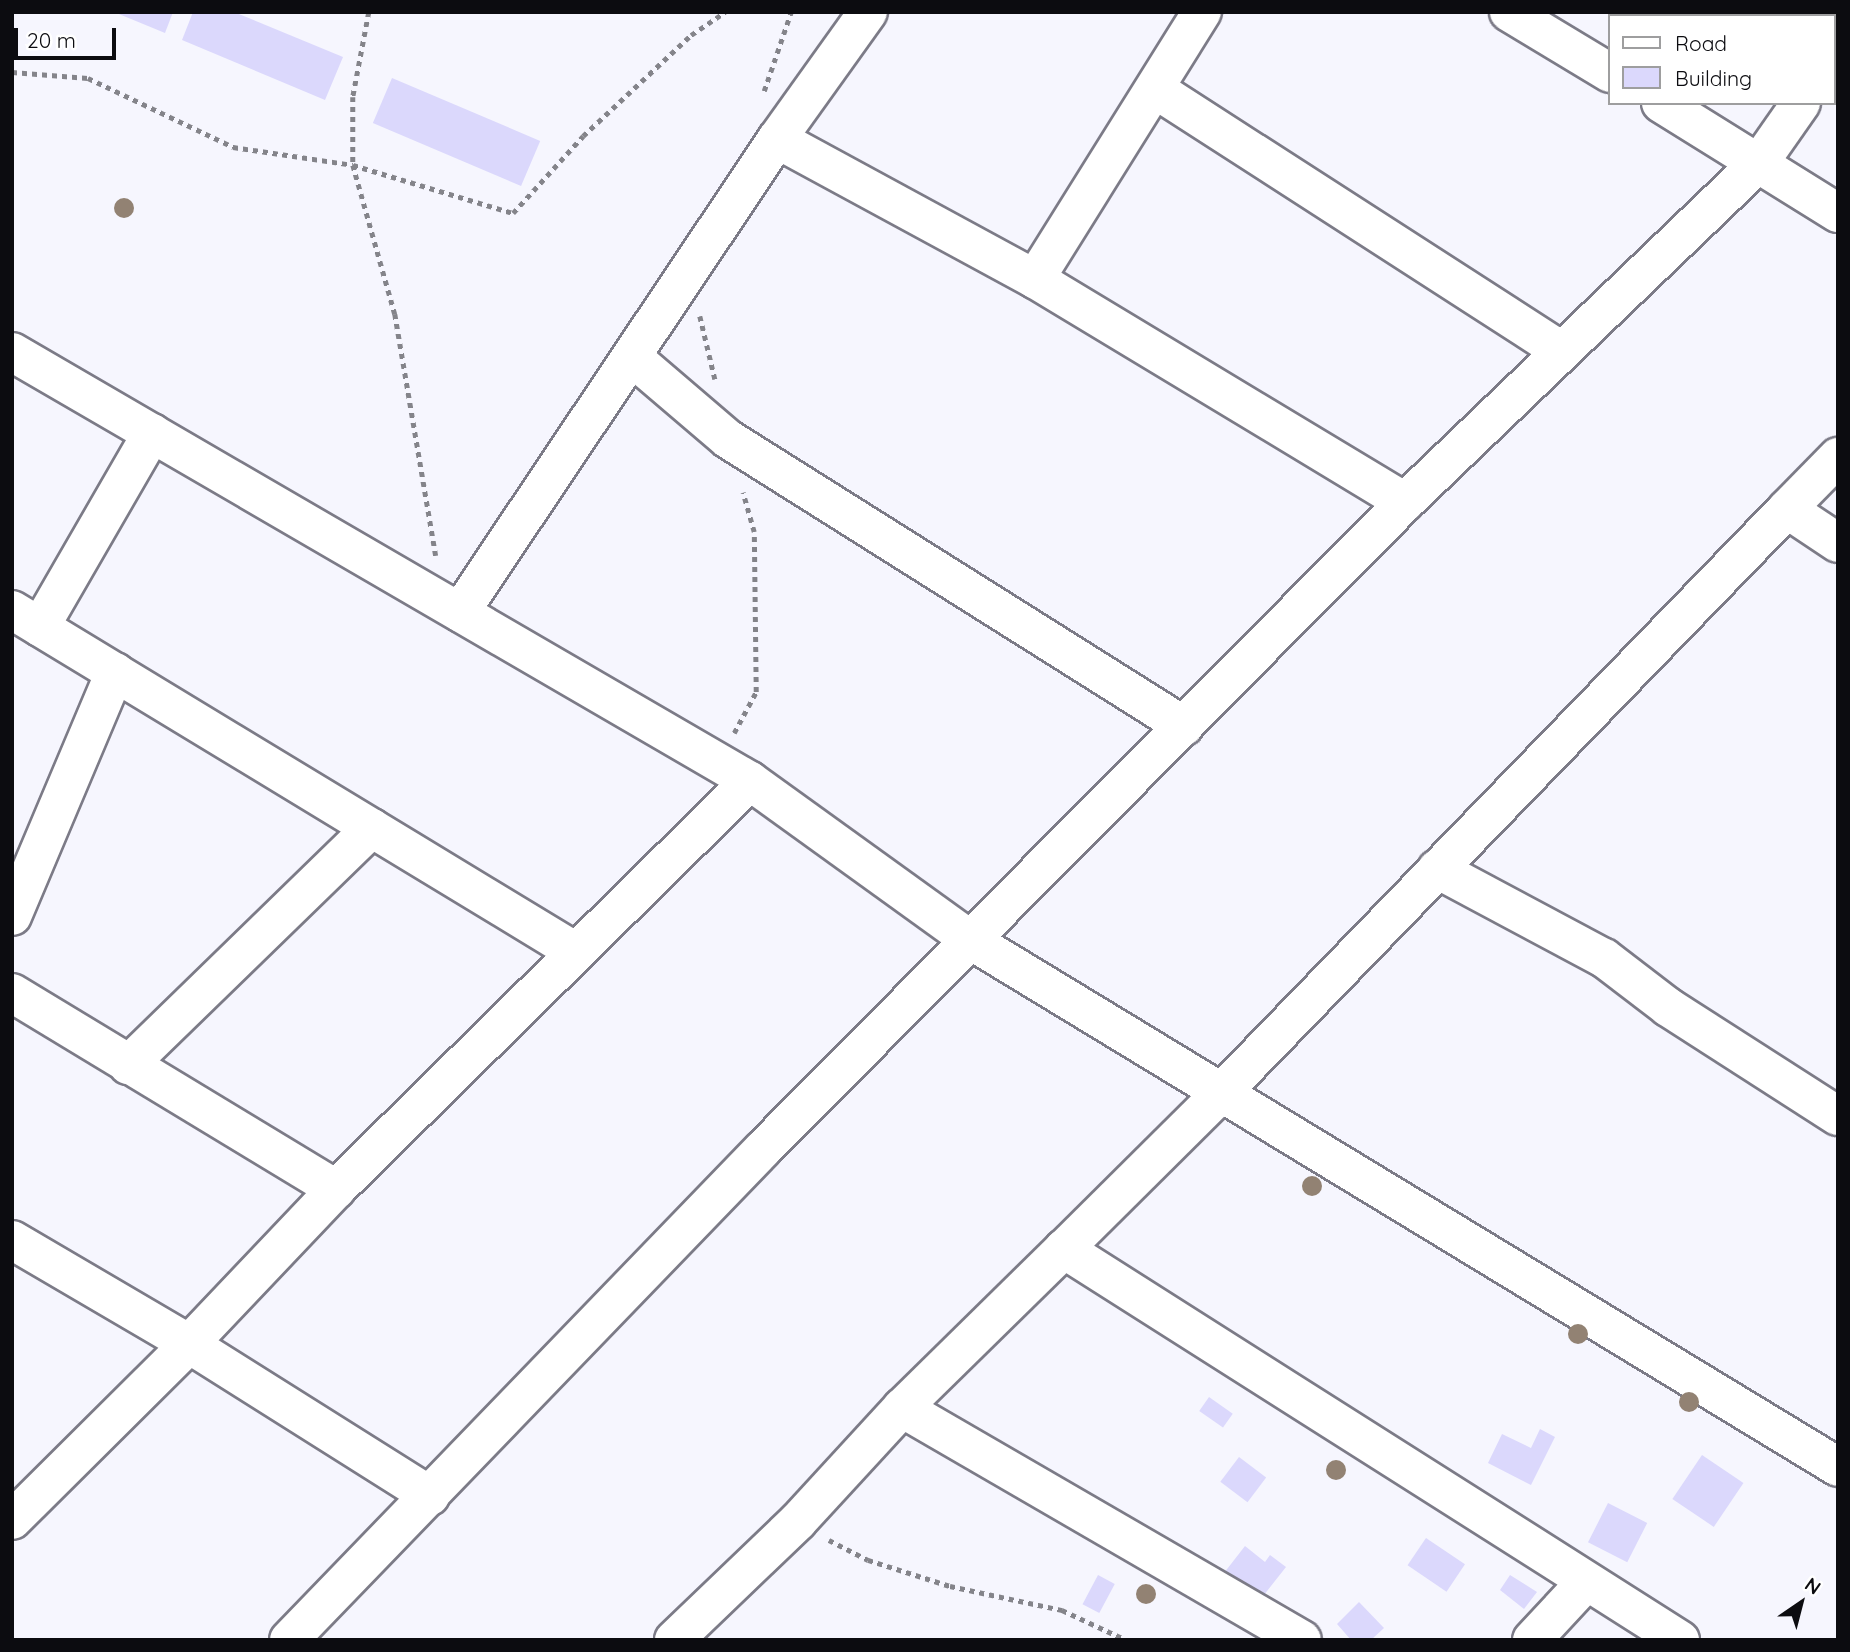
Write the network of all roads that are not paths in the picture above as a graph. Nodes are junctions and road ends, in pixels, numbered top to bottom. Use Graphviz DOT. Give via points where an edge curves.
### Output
graph roads {
  1 [pos="868,12"];
  2 [pos="1202,12"];
  3 [pos="1509,12"];
  4 [pos="1550,22"];
  5 [pos="1608,71"];
  6 [pos="1155,89"];
  7 [pos="1664,105"];
  8 [pos="1800,105"];
  9 [pos="777,139"];
  10 [pos="1759,163"];
  11 [pos="1838,213"];
  12 [pos="1035,279"];
  13 [pos="1562,351"];
  14 [pos="12,352"];
  15 [pos="632,357"];
  16 [pos="152,433"];
  17 [pos="1838,457"];
  18 [pos="1405,502"];
  19 [pos="1787,509"];
  20 [pos="1838,543"];
  21 [pos="451,607"];
  22 [pos="26,618"];
  23 [pos="115,673"];
  24 [pos="1184,726"];
  25 [pos="735,772"];
  26 [pos="372,828"];
  27 [pos="1437,869"];
  28 [pos="12,916"];
  29 [pos="972,941"];
  30 [pos="576,952"];
  31 [pos="12,993"];
  32 [pos="128,1065"];
  33 [pos="1224,1090"];
  34 [pos="1838,1116"];
  35 [pos="336,1189"];
  36 [pos="12,1240"];
  37 [pos="1064,1249"];
  38 [pos="188,1344"];
  39 [pos="902,1408"];
  40 [pos="1838,1466"];
  41 [pos="430,1496"];
  42 [pos="17,1508"];
  43 [pos="1585,1583"];
  44 [pos="289,1640"];
  45 [pos="674,1640"];
  46 [pos="1302,1640"];
  47 [pos="1531,1640"];
  48 [pos="1680,1640"];
  1 -- 9 [label="street"];
  2 -- 6 [label="street"];
  3 -- 4 [label="street"];
  4 -- 5 [label="street"];
  6 -- 12 [label="street"];
  6 -- 13 [label="street"];
  7 -- 10 [label="street"];
  8 -- 10 [label="street"];
  9 -- 12 [label="street"];
  9 -- 15 [label="street"];
  10 -- 11 [label="street"];
  10 -- 13 [label="street"];
  12 -- 18 [label="street"];
  13 -- 18 [label="street"];
  14 -- 16 [label="street"];
  15 -- 21 [label="street"];
  15 -- 24 [label="street" via="728,439"];
  16 -- 21 [label="street"];
  16 -- 22 [label="street"];
  17 -- 19 [label="street"];
  18 -- 24 [label="street"];
  19 -- 20 [label="street"];
  19 -- 27 [label="street"];
  21 -- 25 [label="street"];
  22 -- 23 [label="street"];
  23 -- 26 [label="street"];
  23 -- 28 [label="street"];
  24 -- 29 [label="street"];
  25 -- 29 [label="street"];
  25 -- 30 [label="street"];
  26 -- 30 [label="street"];
  26 -- 32 [label="street"];
  27 -- 33 [label="street"];
  27 -- 34 [label="street" via="1604,958 1668,1007"];
  29 -- 33 [label="street"];
  29 -- 41 [label="street" via="763,1149"];
  30 -- 35 [label="street"];
  31 -- 32 [label="street"];
  32 -- 35 [label="street"];
  33 -- 37 [label="street"];
  33 -- 40 [label="street"];
  35 -- 38 [label="street"];
  36 -- 38 [label="street"];
  37 -- 39 [label="street"];
  37 -- 43 [label="street"];
  38 -- 41 [label="street"];
  38 -- 42 [label="street"];
  39 -- 45 [label="street" via="798,1521"];
  39 -- 46 [label="street"];
  41 -- 44 [label="street"];
  43 -- 47 [label="street"];
  43 -- 48 [label="street"];
}
